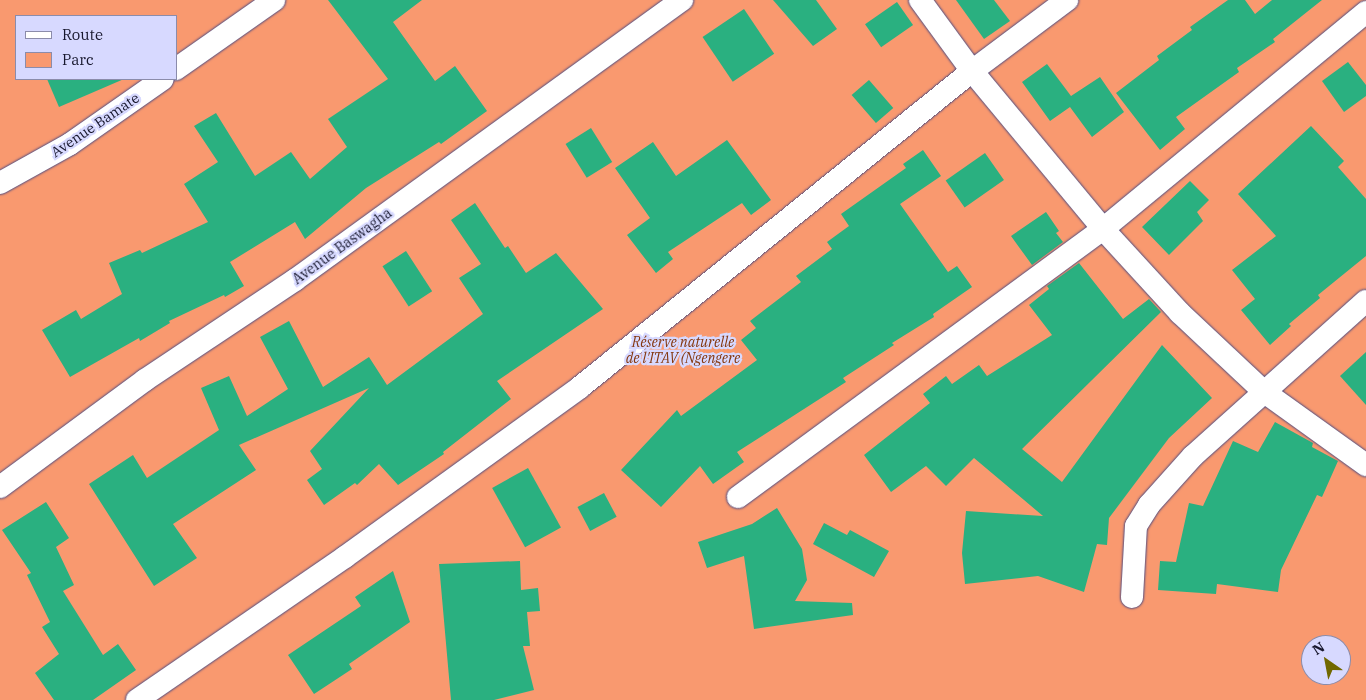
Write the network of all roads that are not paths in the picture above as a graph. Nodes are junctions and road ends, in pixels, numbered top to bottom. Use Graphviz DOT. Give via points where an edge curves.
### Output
graph roads {
  1 [pos="274,0"];
  2 [pos="682,0"];
  3 [pos="920,0"];
  4 [pos="1067,0"];
  5 [pos="1366,12"];
  6 [pos="178,68"];
  7 [pos="972,71"];
  8 [pos="162,80"];
  9 [pos="0,182"];
  10 [pos="1103,229"];
  11 [pos="1366,301"];
  12 [pos="1263,390"];
  13 [pos="1366,465"];
  14 [pos="0,487"];
  15 [pos="738,497"];
  16 [pos="1132,598"];
  17 [pos="137,700"];
  1 -- 6 [label="street"];
  2 -- 14 [label="street, Avenue Baswagha" via="295,280 145,380"];
  3 -- 7 [label="street"];
  4 -- 7 [label="street"];
  5 -- 10 [label="street"];
  7 -- 10 [label="street"];
  7 -- 17 [label="street" via="580,388 346,557"];
  8 -- 9 [label="street, Avenue Bamate" via="70,144"];
  10 -- 12 [label="street" via="1180,313"];
  10 -- 15 [label="street"];
  11 -- 12 [label="street"];
  12 -- 13 [label="street"];
  12 -- 16 [label="street" via="1192,456 1149,505 1136,526"];
}
